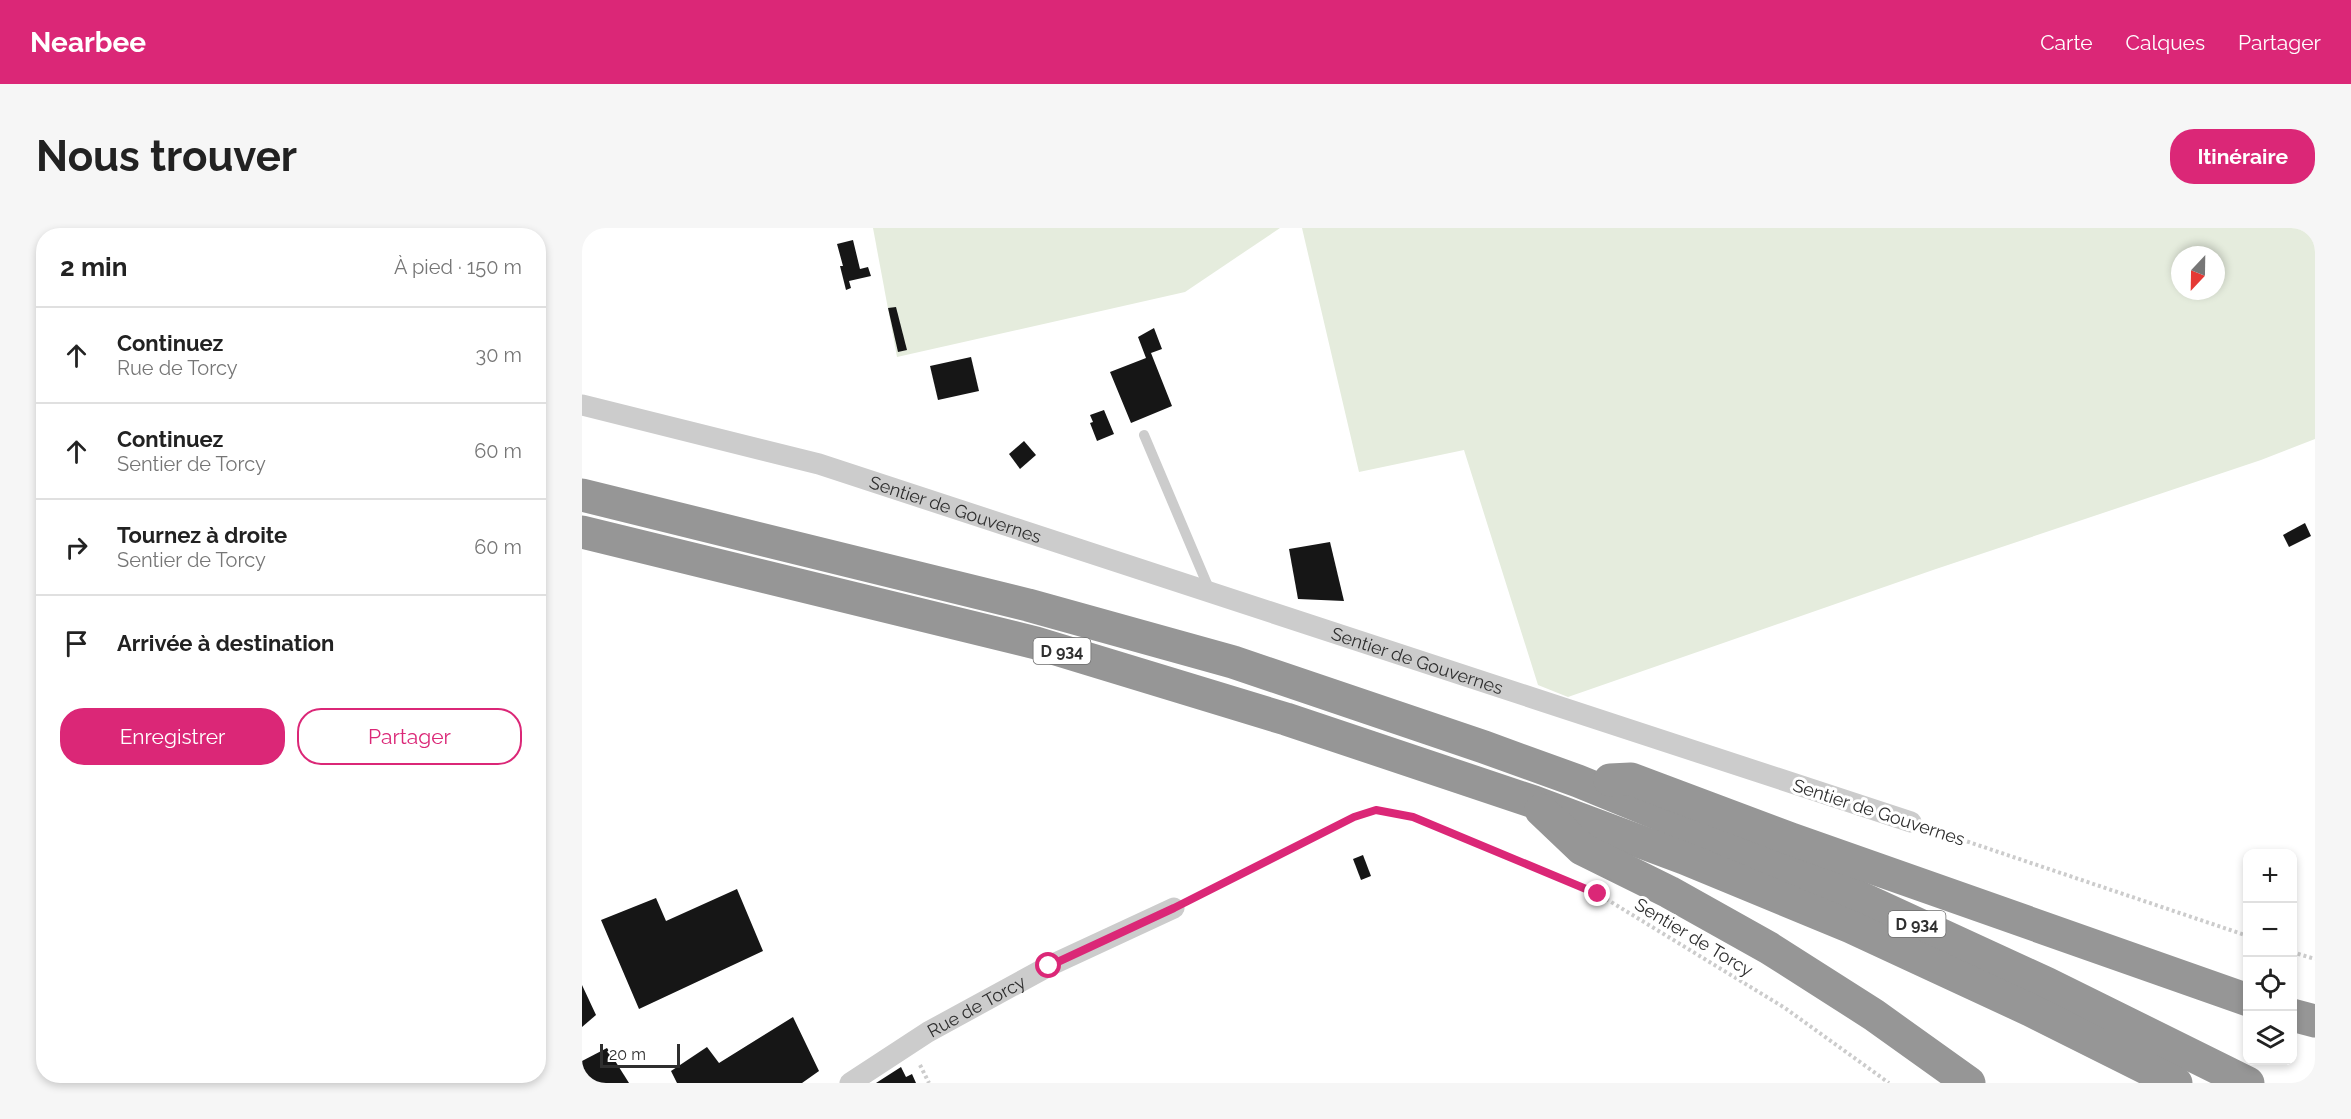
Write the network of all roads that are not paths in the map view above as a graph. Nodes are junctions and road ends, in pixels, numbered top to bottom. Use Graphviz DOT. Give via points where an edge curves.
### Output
graph roads {
  1 [pos="582,405"];
  2 [pos="1144,435"];
  3 [pos="582,495"];
  4 [pos="582,532"];
  5 [pos="1210,591"];
  6 [pos="1578,781"];
  7 [pos="1534,802"];
  8 [pos="1911,822"];
  9 [pos="1174,908"];
  10 [pos="2243,999"];
  11 [pos="2297,1016"];
  12 [pos="2315,1021"];
  13 [pos="849,1083"];
  14 [pos="1969,1083"];
  15 [pos="2176,1083"];
  16 [pos="2248,1083"];
  1 -- 5 [label="street, Sentier de Gouvernes" via="819,464"];
  2 -- 5 [label="lane"];
  3 -- 6 [label="highway, D 934" via="1028,605 1222,658"];
  4 -- 7 [label="highway, D 934" via="1036,644 1286,720"];
  5 -- 8 [label="street, Sentier de Gouvernes"];
  6 -- 10 [label="highway" via="1631,779"];
  6 -- 16 [label="highway, D 934" via="1837,887 2048,984"];
  7 -- 14 [label="highway" via="1582,849 1769,948 1874,1015"];
  7 -- 15 [label="highway, D 934" via="1851,927"];
  9 -- 13 [label="street, Rue de Torcy" via="1039,972 928,1032"];
  11 -- 12 [label="highway"];
}
